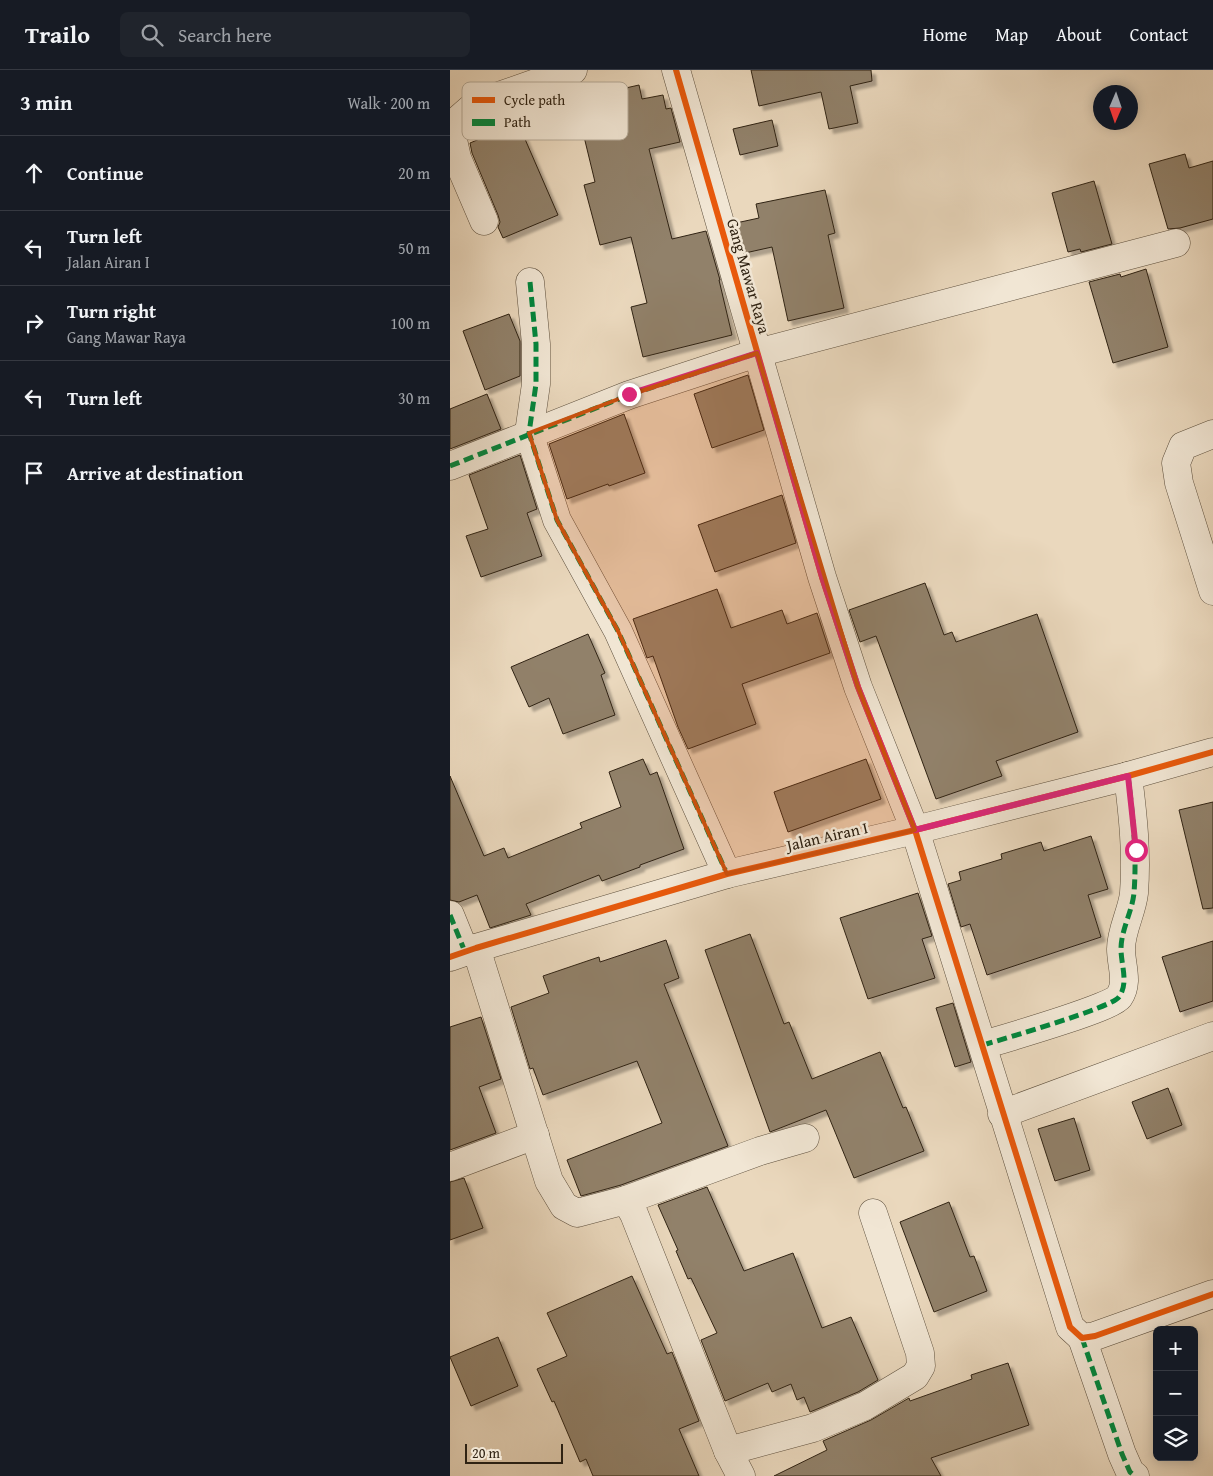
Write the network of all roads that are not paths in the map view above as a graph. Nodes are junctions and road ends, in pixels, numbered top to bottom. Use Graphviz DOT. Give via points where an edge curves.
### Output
graph roads {
  1 [pos="573,70"];
  2 [pos="676,70"];
  3 [pos="539,82"];
  4 [pos="462,116"];
  5 [pos="484,221"];
  6 [pos="1176,243"];
  7 [pos="530,282"];
  8 [pos="757,353"];
  9 [pos="529,433"];
  10 [pos="1213,434"];
  11 [pos="450,466"];
  12 [pos="1213,591"];
  13 [pos="1213,752"];
  14 [pos="1128,776"];
  15 [pos="915,830"];
  16 [pos="727,874"];
  17 [pos="450,915"];
  18 [pos="464,952"];
  19 [pos="1213,1036"];
  20 [pos="982,1045"];
  21 [pos="1002,1114"];
  22 [pos="535,1136"];
  23 [pos="805,1138"];
  24 [pos="450,1167"];
  25 [pos="626,1200"];
  26 [pos="873,1213"];
  27 [pos="1213,1294"];
  28 [pos="1082,1338"];
  29 [pos="728,1451"];
  30 [pos="742,1476"];
  31 [pos="1135,1476"];
  1 -- 3 [label="street"];
  2 -- 8 [label="street, Gang Mawar Raya"];
  4 -- 5 [label="street" via="454,140 457,158"];
  6 -- 8 [label="street"];
  7 -- 9 [label="street" via="536,384"];
  8 -- 9 [label="street" via="629,394"];
  8 -- 15 [label="street, Gang Mawar Raya" via="822,577 858,687"];
  9 -- 11 [label="street"];
  9 -- 16 [label="street" via="557,520 618,631"];
  10 -- 12 [label="street" via="1183,446 1176,463 1179,483"];
  13 -- 14 [label="street, Jalan Airan I"];
  14 -- 15 [label="street, Jalan Airan I"];
  14 -- 20 [label="street" via="1136,850 1134,896 1122,934 1124,986 1118,998 1097,1009"];
  15 -- 16 [label="street, Jalan Airan I"];
  15 -- 20 [label="street, Gang Mawar Raya"];
  16 -- 18 [label="street, Jalan Airan I"];
  17 -- 18 [label="street"];
  18 -- 22 [label="street"];
  19 -- 21 [label="street"];
  20 -- 21 [label="street, Gang Mawar Raya"];
  21 -- 28 [label="street, Gang Mawar Raya" via="1070,1327"];
  22 -- 24 [label="street"];
  22 -- 25 [label="street" via="549,1181 564,1206 577,1213"];
  23 -- 25 [label="street"];
  25 -- 29 [label="street"];
  26 -- 29 [label="street" via="920,1353 921,1366 915,1376 865,1406 813,1428"];
  27 -- 28 [label="street"];
  28 -- 31 [label="street, Gang Mawar Raya" via="1122,1454"];
  29 -- 30 [label="street"];
}
